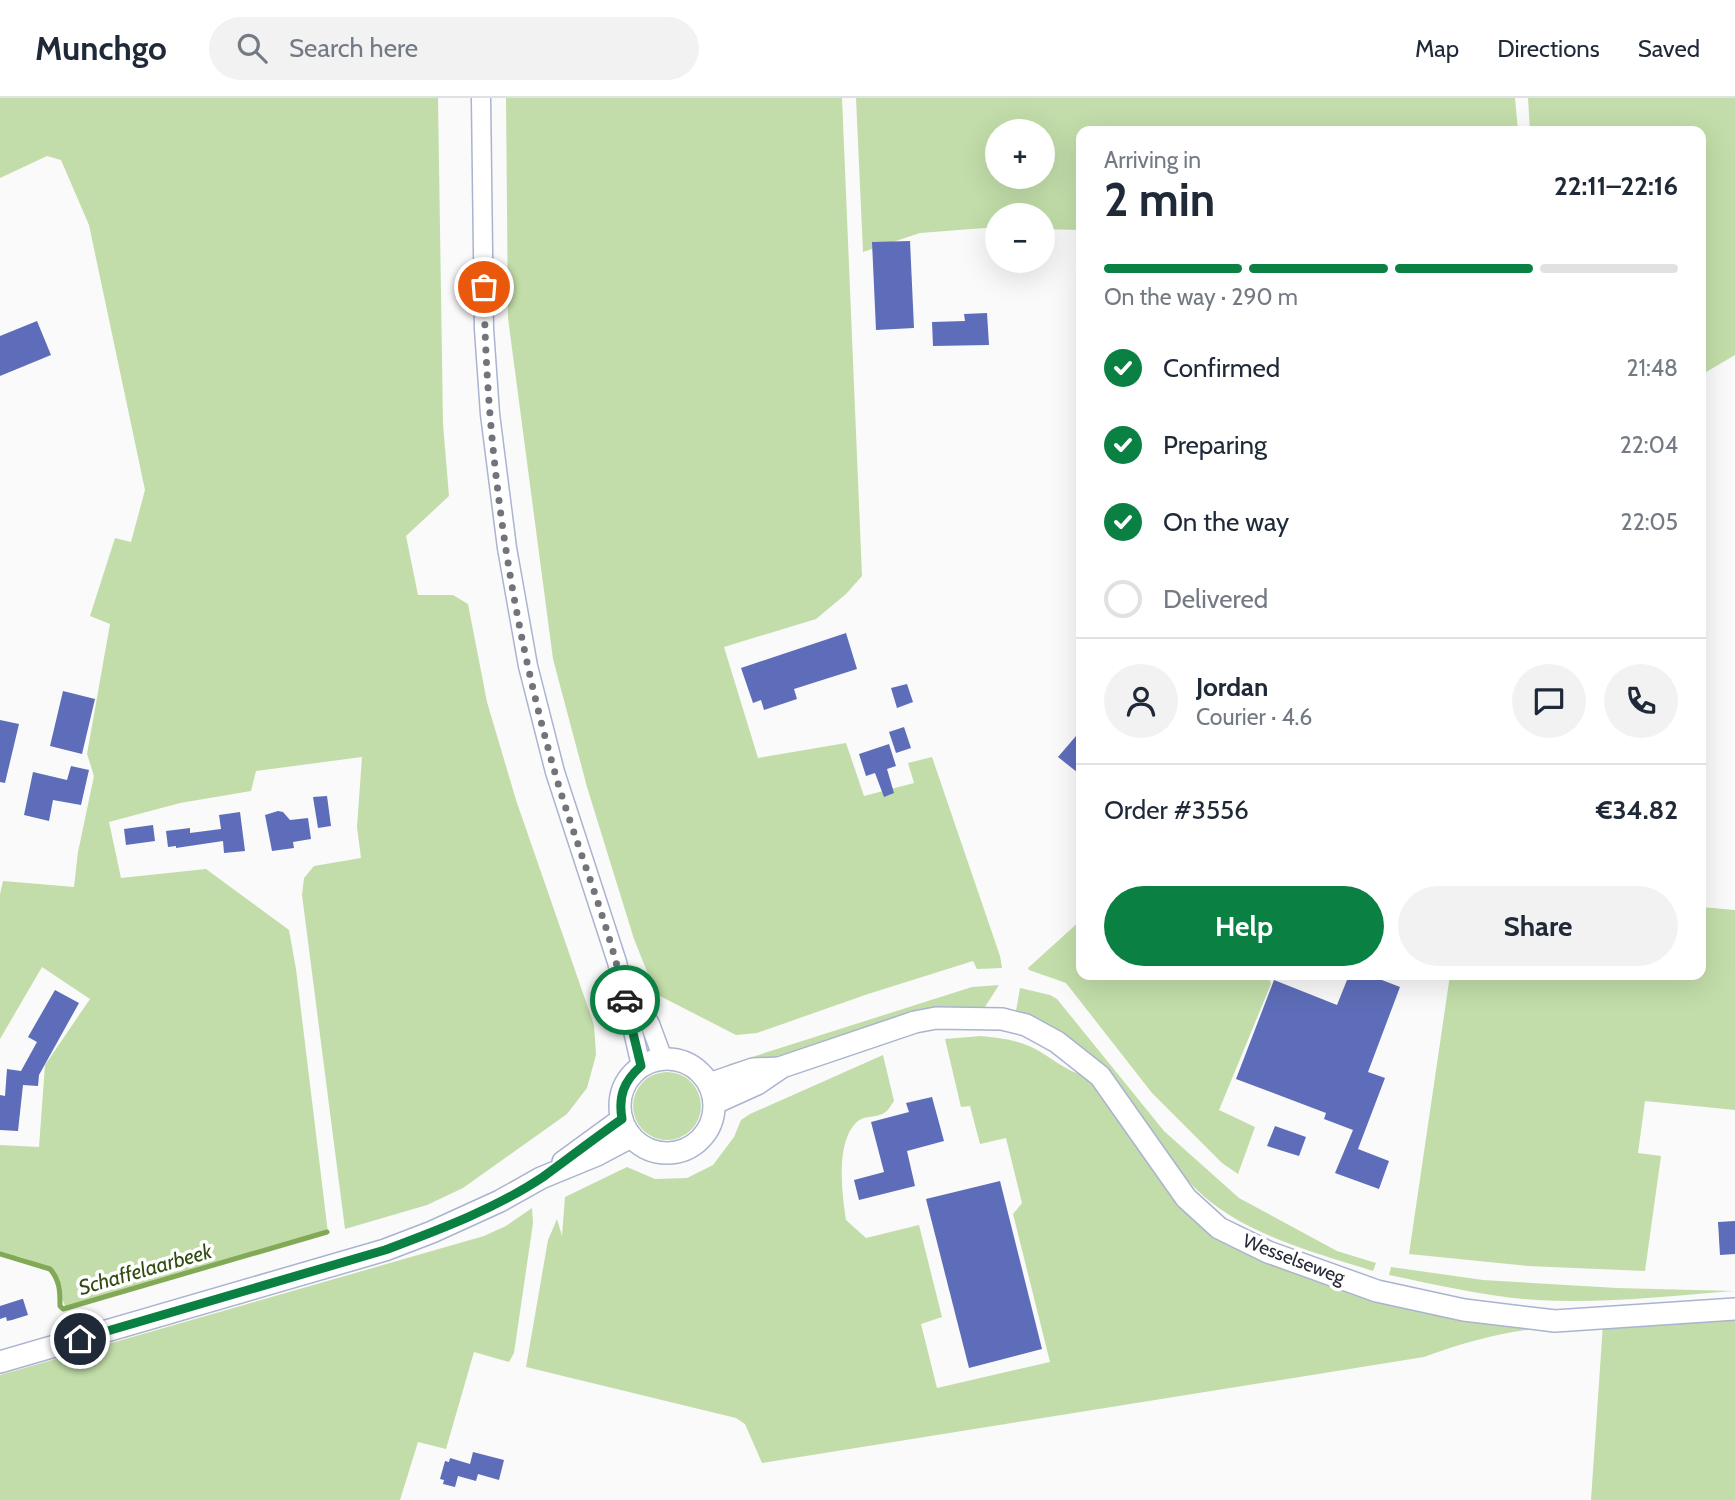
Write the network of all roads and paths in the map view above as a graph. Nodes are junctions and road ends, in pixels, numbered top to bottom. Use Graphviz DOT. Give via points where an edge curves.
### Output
graph roads {
  1 [pos="481,98"];
  2 [pos="617,962"];
  3 [pos="663,1059"];
  4 [pos="641,1066"];
  5 [pos="712,1093"];
  6 [pos="626,1128"];
  7 [pos="1735,1309"];
  8 [pos="0,1362"];
  1 -- 2 [label="street" via="484,329 507,548 528,666 555,772"];
  2 -- 3 [label="street"];
  2 -- 4 [label="street"];
  3 -- 4 [label="main road"];
  3 -- 5 [label="main road" via="690,1064 701,1072"];
  4 -- 6 [label="main road" via="621,1095"];
  5 -- 6 [label="main road" via="713,1119 705,1135 677,1153 644,1147"];
  5 -- 7 [label="main road, Wesselseweg" via="757,1084 782,1068 915,1022 981,1017 1026,1025 1057,1041 1100,1076 1186,1198 1219,1228 1268,1252 1377,1291 1529,1318 1555,1321"];
  6 -- 8 [label="main road" via="597,1155 432,1233"];
}
